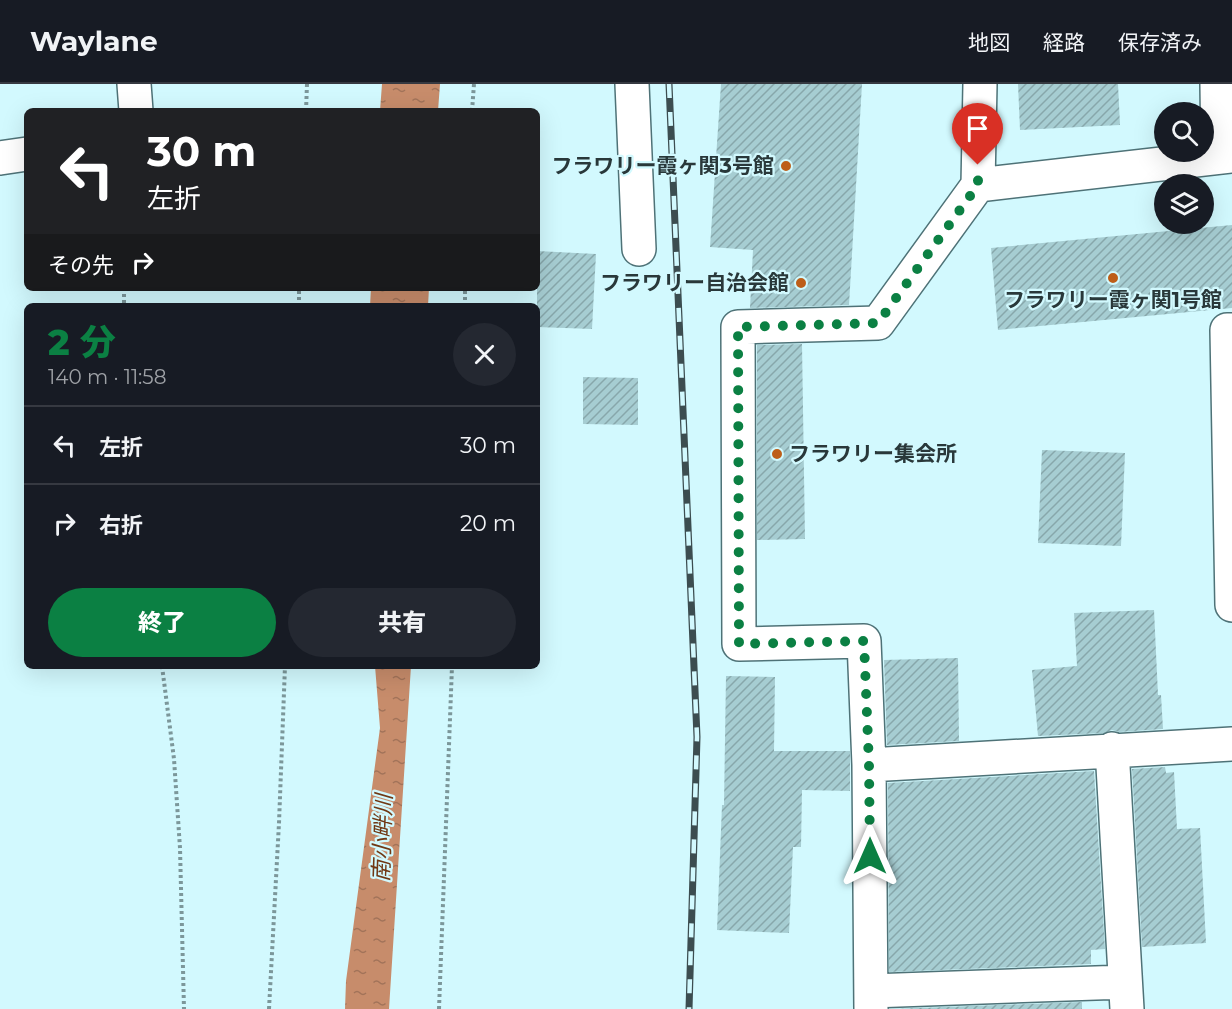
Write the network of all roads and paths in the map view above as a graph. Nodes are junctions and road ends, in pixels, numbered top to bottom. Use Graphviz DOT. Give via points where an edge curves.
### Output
graph roads {
  1 [pos="134,84"];
  2 [pos="308,84"];
  3 [pos="474,84"];
  4 [pos="632,84"];
  5 [pos="980,84"];
  6 [pos="1217,84"];
  7 [pos="136,108"];
  8 [pos="306,108"];
  9 [pos="472,108"];
  10 [pos="24,154"];
  11 [pos="1225,156"];
  12 [pos="0,158"];
  13 [pos="978,185"];
  14 [pos="639,249"];
  15 [pos="1232,330"];
  16 [pos="1232,605"];
  17 [pos="162,669"];
  18 [pos="285,669"];
  19 [pos="452,669"];
  20 [pos="1232,744"];
  21 [pos="1112,749"];
  22 [pos="869,765"];
  23 [pos="1126,996"];
  24 [pos="871,1000"];
  25 [pos="184,1009"];
  26 [pos="268,1009"];
  27 [pos="439,1009"];
  1 -- 7 [label="street"];
  2 -- 8 [label="path"];
  3 -- 9 [label="path"];
  4 -- 14 [label="street"];
  5 -- 13 [label="street"];
  6 -- 11 [label="street"];
  10 -- 12 [label="street"];
  11 -- 13 [label="street"];
  13 -- 22 [label="street" via="878,323 738,327 739,644 864,641"];
  15 -- 16 [label="street" via="1227,330"];
  17 -- 25 [label="path" via="180,848"];
  18 -- 26 [label="path"];
  19 -- 27 [label="path"];
  20 -- 21 [label="street"];
  21 -- 22 [label="street"];
  21 -- 23 [label="street"];
  22 -- 24 [label="street"];
  23 -- 24 [label="street"];
}
